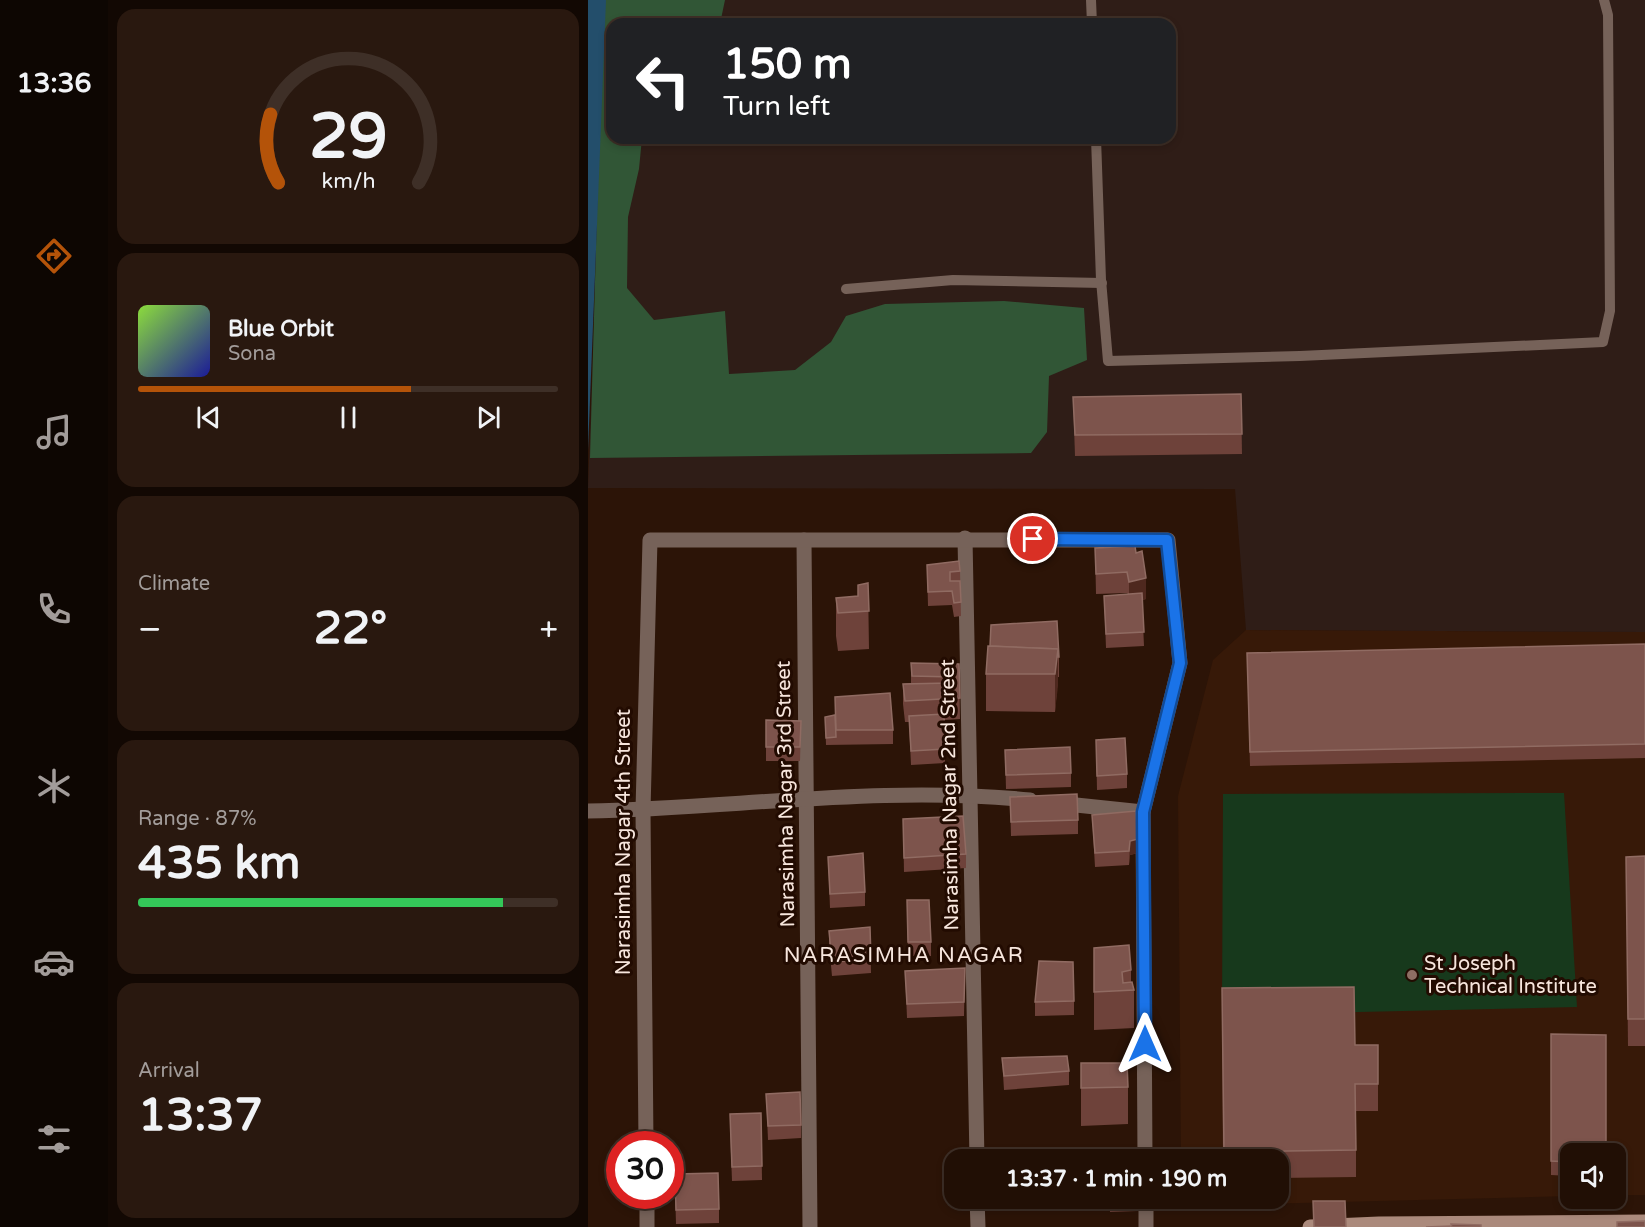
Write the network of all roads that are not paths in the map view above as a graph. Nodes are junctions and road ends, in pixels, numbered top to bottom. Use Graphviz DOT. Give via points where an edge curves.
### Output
graph roads {
  1 [pos="1091,0"];
  2 [pos="1604,0"];
  3 [pos="1092,18"];
  4 [pos="1096,144"];
  5 [pos="1102,284"];
  6 [pos="846,289"];
  7 [pos="965,538"];
  8 [pos="804,540"];
  9 [pos="972,794"];
  10 [pos="808,797"];
  11 [pos="643,810"];
  12 [pos="588,811"];
  13 [pos="1143,812"];
  14 [pos="646,1131"];
  15 [pos="977,1149"];
  16 [pos="1146,1149"];
  17 [pos="647,1209"];
  18 [pos="977,1209"];
  19 [pos="1146,1209"];
  20 [pos="1645,1222"];
  21 [pos="1379,1225"];
  22 [pos="1483,1225"];
  23 [pos="1518,1225"];
  24 [pos="1567,1225"];
  25 [pos="647,1227"];
  26 [pos="810,1227"];
  27 [pos="978,1227"];
  28 [pos="1146,1227"];
  29 [pos="1310,1227"];
  1 -- 3 [label="lane"];
  2 -- 5 [label="lane" via="1608,15 1610,311 1603,342 1108,361"];
  4 -- 5 [label="lane"];
  5 -- 6 [label="lane" via="953,280"];
  7 -- 8 [label="street"];
  7 -- 9 [label="street, Narasimha Nagar 2nd Street"];
  7 -- 13 [label="street" via="1167,540 1180,663"];
  8 -- 10 [label="street, Narasimha Nagar 3rd Street"];
  8 -- 11 [label="street, Narasimha Nagar 4th Street" via="650,540"];
  9 -- 10 [label="street"];
  9 -- 13 [label="street"];
  9 -- 15 [label="street, Narasimha Nagar 2nd Street"];
  10 -- 11 [label="street"];
  10 -- 26 [label="street, Narasimha Nagar 3rd Street"];
  11 -- 12 [label="street"];
  11 -- 14 [label="street, Narasimha Nagar 4th Street"];
  13 -- 16 [label="street"];
  17 -- 25 [label="street"];
  18 -- 27 [label="street"];
  19 -- 28 [label="street"];
  20 -- 24 [label="street"];
  21 -- 22 [label="street"];
  21 -- 29 [label="street"];
  22 -- 23 [label="street"];
  23 -- 24 [label="street"];
}
